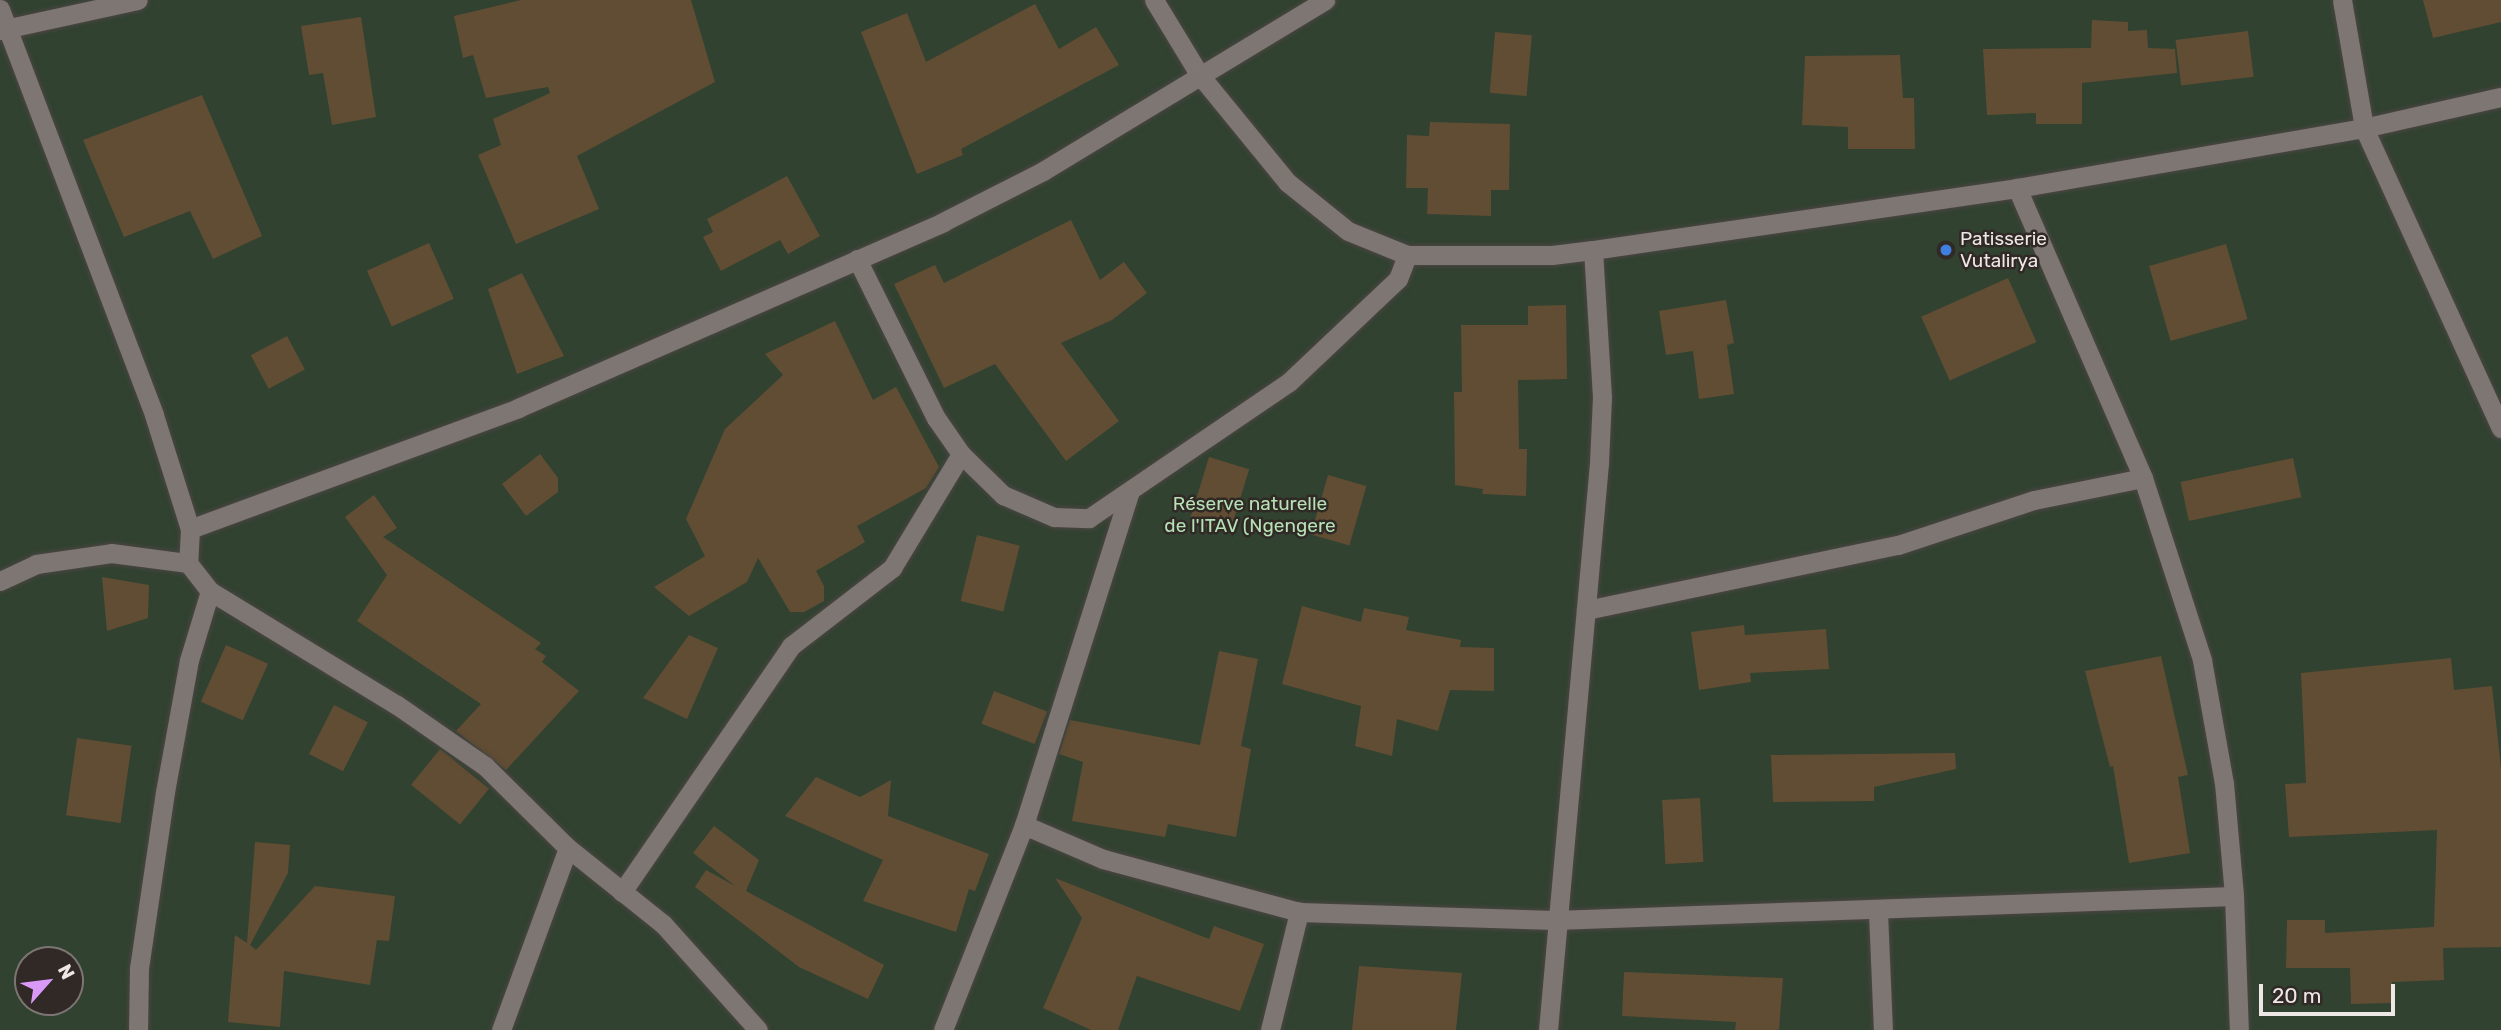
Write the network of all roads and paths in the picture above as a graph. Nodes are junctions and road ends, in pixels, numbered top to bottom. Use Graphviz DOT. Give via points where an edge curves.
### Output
graph roads {
  1 [pos="138,0"];
  2 [pos="1154,0"];
  3 [pos="1325,0"];
  4 [pos="2342,0"];
  5 [pos="3,22"];
  6 [pos="1199,74"];
  7 [pos="2501,97"];
  8 [pos="2364,128"];
  9 [pos="2017,188"];
  10 [pos="1593,250"];
  11 [pos="1407,255"];
  12 [pos="857,259"];
  13 [pos="2501,428"];
  14 [pos="961,454"];
  15 [pos="2143,478"];
  16 [pos="1129,493"];
  17 [pos="190,529"];
  18 [pos="188,563"];
  19 [pos="0,581"];
  20 [pos="210,591"];
  21 [pos="1586,610"];
  22 [pos="1024,825"];
  23 [pos="568,848"];
  24 [pos="622,891"];
  25 [pos="2235,896"];
  26 [pos="1300,912"];
  27 [pos="1878,912"];
  28 [pos="1555,920"];
  29 [pos="138,1030"];
  30 [pos="501,1030"];
  31 [pos="758,1030"];
  32 [pos="943,1030"];
  33 [pos="1270,1030"];
  34 [pos="1548,1030"];
  35 [pos="1883,1030"];
  36 [pos="2239,1030"];
  1 -- 5 [label="street"];
  2 -- 6 [label="street"];
  3 -- 6 [label="street"];
  4 -- 8 [label="street"];
  5 -- 17 [label="street" via="154,415"];
  6 -- 11 [label="street" via="1287,182 1348,231"];
  6 -- 12 [label="street" via="1043,171"];
  7 -- 8 [label="street"];
  8 -- 9 [label="street"];
  8 -- 13 [label="street"];
  9 -- 10 [label="street"];
  9 -- 15 [label="street"];
  10 -- 11 [label="street" via="1552,255"];
  10 -- 21 [label="street" via="1602,397"];
  11 -- 16 [label="street" via="1398,279 1289,382"];
  12 -- 14 [label="street" via="936,418"];
  12 -- 17 [label="street" via="518,408"];
  14 -- 16 [label="street" via="1003,495 1054,517 1089,518"];
  14 -- 24 [label="street" via="892,568 791,646"];
  15 -- 21 [label="street" via="2034,500 1899,545"];
  15 -- 25 [label="street" via="2202,660 2224,783"];
  16 -- 22 [label="street"];
  17 -- 18 [label="street"];
  18 -- 19 [label="street" via="111,553 36,564"];
  18 -- 20 [label="street"];
  20 -- 23 [label="street" via="397,705 485,766"];
  20 -- 29 [label="street" via="189,660 165,792 139,969"];
  21 -- 28 [label="street"];
  22 -- 26 [label="street" via="1103,859"];
  22 -- 32 [label="street"];
  23 -- 24 [label="street"];
  23 -- 30 [label="street"];
  24 -- 31 [label="street" via="663,924"];
  25 -- 27 [label="street"];
  25 -- 36 [label="street"];
  26 -- 28 [label="street"];
  26 -- 33 [label="street"];
  27 -- 28 [label="street"];
  27 -- 35 [label="street"];
  28 -- 34 [label="street"];
}
